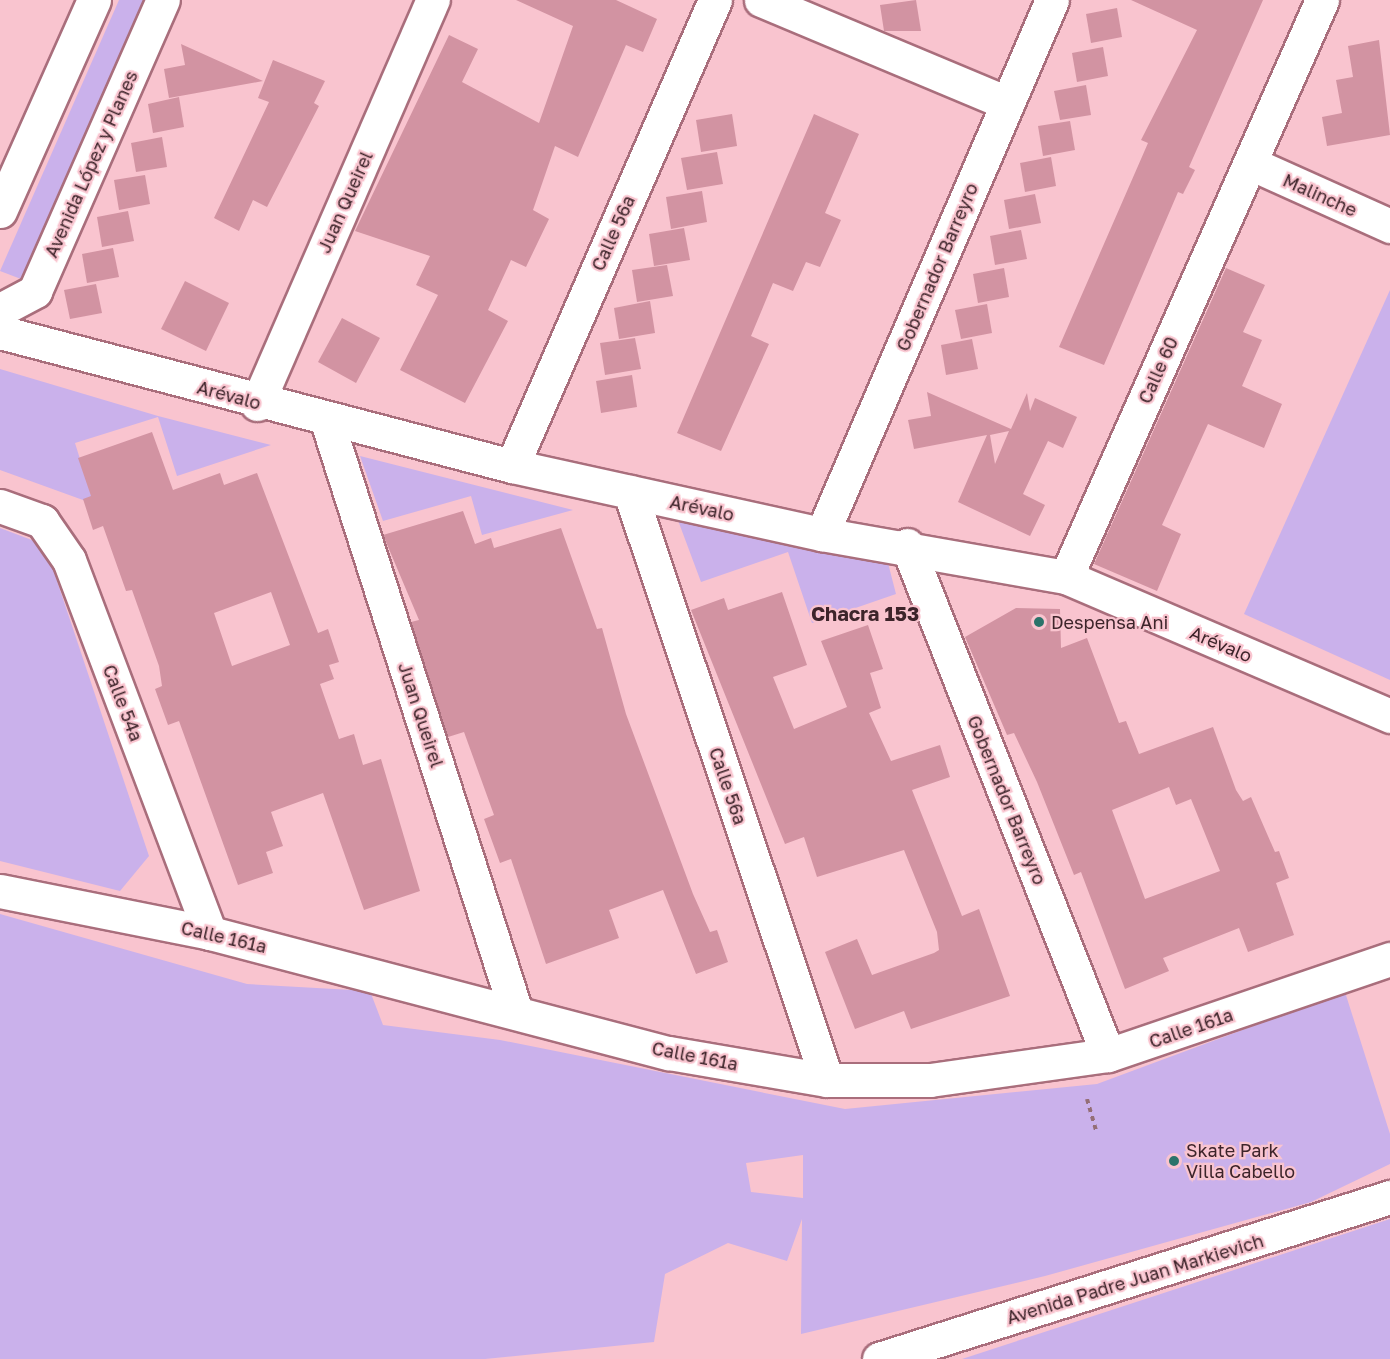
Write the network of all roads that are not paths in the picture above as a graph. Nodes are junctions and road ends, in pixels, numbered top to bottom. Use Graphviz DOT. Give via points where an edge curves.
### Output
graph roads {
  1 [pos="94,0"];
  2 [pos="163,0"];
  3 [pos="432,0"];
  4 [pos="715,0"];
  5 [pos="761,0"];
  6 [pos="1052,0"];
  7 [pos="1322,0"];
  8 [pos="1007,103"];
  9 [pos="1250,163"];
  10 [pos="0,211"];
  11 [pos="1390,226"];
  12 [pos="0,310"];
  13 [pos="0,332"];
  14 [pos="257,404"];
  15 [pos="326,418"];
  16 [pos="512,466"];
  17 [pos="630,492"];
  18 [pos="0,506"];
  19 [pos="822,534"];
  20 [pos="907,545"];
  21 [pos="1066,577"];
  22 [pos="1390,716"];
  23 [pos="0,891"];
  24 [pos="210,933"];
  25 [pos="1390,959"];
  26 [pos="516,1012"];
  27 [pos="1108,1055"];
  28 [pos="827,1080"];
  29 [pos="1390,1197"];
  30 [pos="879,1359"];
  1 -- 10 [label="street"];
  2 -- 12 [label="street, Avenida López y Planes" via="35,291"];
  3 -- 14 [label="street, Juan Queirel"];
  4 -- 16 [label="street, Calle 56a"];
  5 -- 8 [label="street"];
  6 -- 8 [label="street, Gobernador Barreyro"];
  7 -- 9 [label="street, Calle 60"];
  8 -- 19 [label="street, Gobernador Barreyro"];
  9 -- 11 [label="street, Malinche"];
  9 -- 21 [label="street, Calle 60"];
  13 -- 14 [label="street, Arévalo"];
  14 -- 15 [label="street, Arévalo"];
  15 -- 16 [label="street, Arévalo"];
  15 -- 26 [label="street, Juan Queirel"];
  16 -- 17 [label="street, Arévalo"];
  17 -- 19 [label="street, Arévalo"];
  17 -- 28 [label="street, Calle 56a"];
  18 -- 24 [label="street, Calle 54a" via="42,521 69,560"];
  19 -- 20 [label="street, Arévalo"];
  20 -- 21 [label="street, Arévalo"];
  20 -- 27 [label="street, Gobernador Barreyro"];
  21 -- 22 [label="street, Arévalo"];
  23 -- 24 [label="street, Calle 161a"];
  24 -- 26 [label="street, Calle 161a"];
  25 -- 27 [label="street, Calle 161a"];
  26 -- 28 [label="street, Calle 161a" via="669,1053"];
  27 -- 28 [label="street, Calle 161a" via="930,1080"];
  29 -- 30 [label="street, Avenida Padre Juan Markievich"];
}
